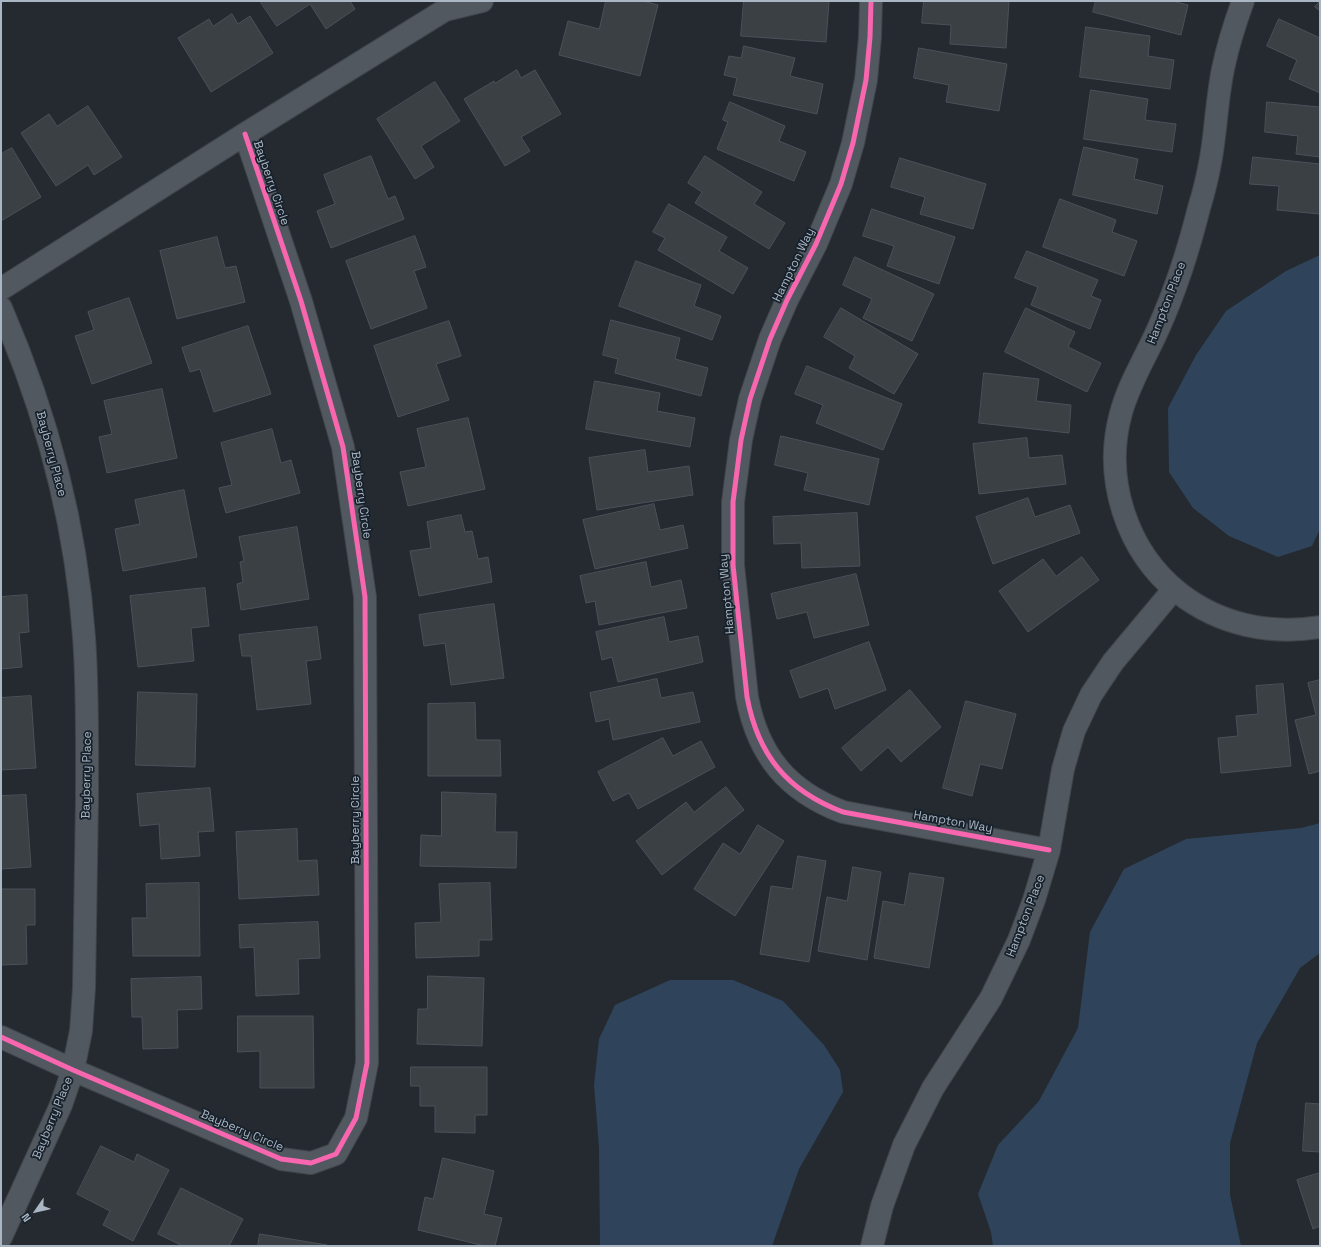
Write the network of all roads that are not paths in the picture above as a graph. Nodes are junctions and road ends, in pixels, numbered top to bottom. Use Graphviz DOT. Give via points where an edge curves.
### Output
graph roads {
  1 [pos="482,1"];
  2 [pos="870,1"];
  3 [pos="1243,1"];
  4 [pos="245,134"];
  5 [pos="1,289"];
  6 [pos="1,308"];
  7 [pos="1174,589"];
  8 [pos="1320,627"];
  9 [pos="1049,850"];
  10 [pos="1,1037"];
  11 [pos="73,1070"];
  12 [pos="1,1237"];
  13 [pos="872,1246"];
  1 -- 4 [label="street, Bayberry Circle" via="445,10"];
  2 -- 9 [label="street, Hampton Way" via="866,80 853,143 841,184 816,244 770,339 750,398 741,440 733,502 733,565 750,714 772,762 796,787 826,806 843,812"];
  3 -- 7 [label="street, Hampton Place" via="1233,27 1223,69 1211,158 1200,207 1178,280 1128,394 1117,432 1115,471 1122,509 1129,528 1149,562"];
  4 -- 5 [label="street, Bayberry Circle"];
  4 -- 11 [label="street, Bayberry Circle" via="301,301 344,447 365,597 367,1063 356,1118 336,1154 311,1163 281,1158"];
  6 -- 11 [label="street, Bayberry Place" via="40,412 61,485 75,560 84,636 88,713 84,988 81,1031"];
  7 -- 8 [label="street, Hampton Place" via="1205,610 1241,624 1280,630"];
  7 -- 9 [label="street, Hampton Place" via="1113,662 1091,695 1074,731 1063,769"];
  9 -- 13 [label="street, Hampton Place" via="1019,940 991,998 933,1088 904,1145 882,1206"];
  10 -- 11 [label="street, Bayberry Circle"];
  11 -- 12 [label="street, Bayberry Place" via="61,1105"];
}
